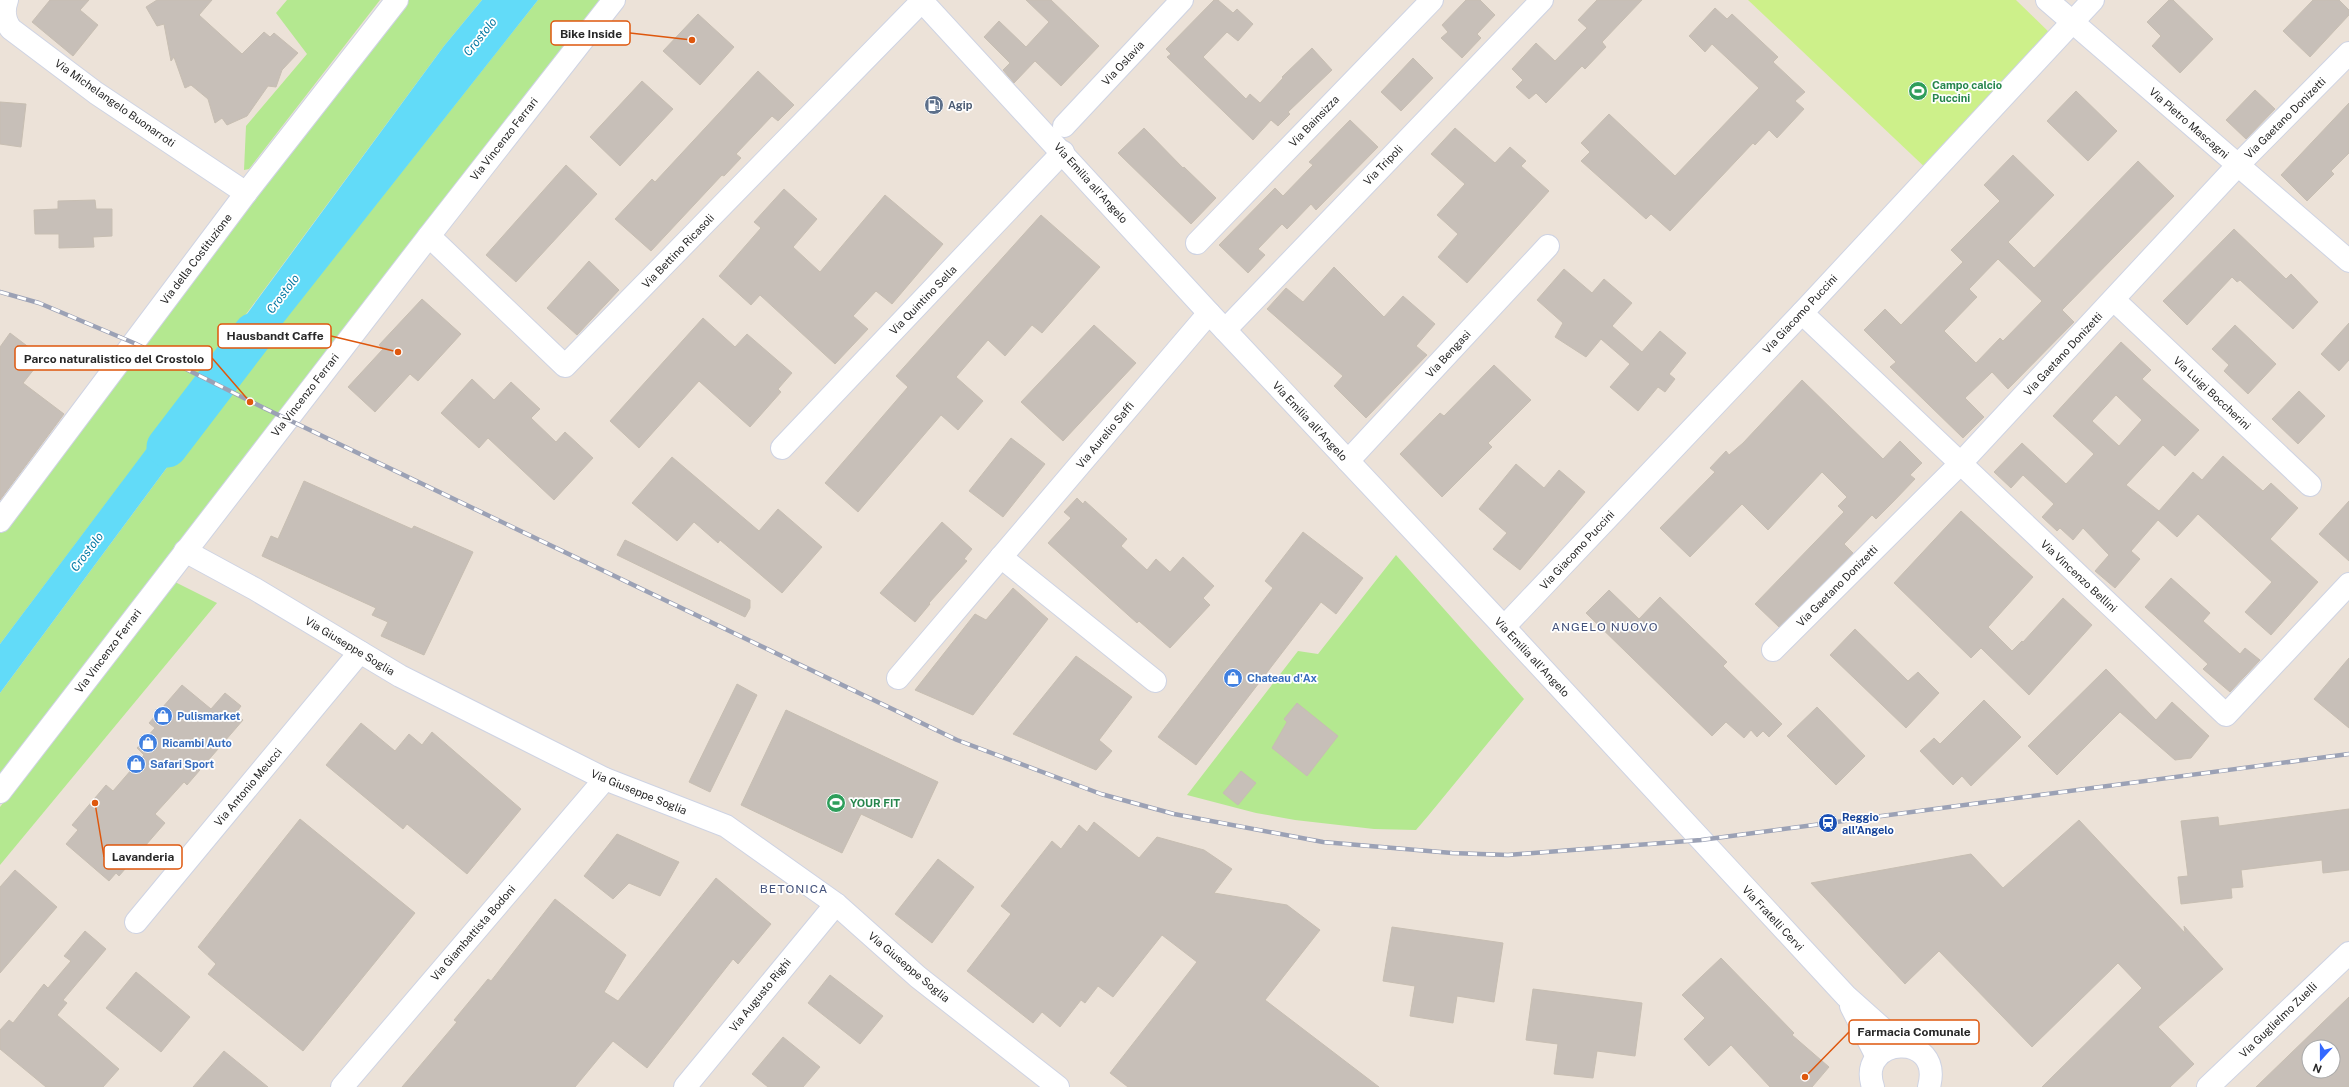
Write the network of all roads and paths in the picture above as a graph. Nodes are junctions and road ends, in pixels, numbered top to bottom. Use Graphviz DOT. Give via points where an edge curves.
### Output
graph roads {
  1 [pos="7,0"];
  2 [pos="397,0"];
  3 [pos="614,0"];
  4 [pos="922,0"];
  5 [pos="1182,0"];
  6 [pos="1432,0"];
  7 [pos="1542,0"];
  8 [pos="2047,0"];
  9 [pos="2093,0"];
  10 [pos="2071,23"];
  11 [pos="2349,53"];
  12 [pos="1064,126"];
  13 [pos="1063,152"];
  14 [pos="2238,165"];
  15 [pos="246,193"];
  16 [pos="429,236"];
  17 [pos="1197,242"];
  18 [pos="1548,246"];
  19 [pos="2349,262"];
  20 [pos="2114,300"];
  21 [pos="1209,313"];
  22 [pos="1802,313"];
  23 [pos="1225,330"];
  24 [pos="782,448"];
  25 [pos="1348,461"];
  26 [pos="1960,464"];
  27 [pos="2310,485"];
  28 [pos="0,521"];
  29 [pos="185,551"];
  30 [pos="1001,558"];
  31 [pos="2349,584"];
  32 [pos="1504,627"];
  33 [pos="1773,650"];
  34 [pos="360,652"];
  35 [pos="898,678"];
  36 [pos="1155,681"];
  37 [pos="605,780"];
  38 [pos="0,792"];
  39 [pos="1701,840"];
  40 [pos="836,904"];
  41 [pos="136,922"];
  42 [pos="2349,953"];
  43 [pos="1846,996"];
  44 [pos="1901,1045"];
  45 [pos="1877,1057"];
  46 [pos="1930,1077"];
  47 [pos="1869,1084"];
  48 [pos="342,1087"];
  49 [pos="685,1087"];
  50 [pos="1058,1087"];
  51 [pos="1942,1087"];
  52 [pos="2208,1087"];
  1 -- 15 [label="street, Via Michelangelo Buonarroti" via="4,14 11,29 96,93"];
  2 -- 15 [label="street, Via della Costituzione"];
  3 -- 16 [label="street, Via Vincenzo Ferrari"];
  4 -- 13 [label="street, Via Emilia all'Angelo"];
  4 -- 16 [label="street, Via Bettino Ricasoli" via="564,366"];
  5 -- 12 [label="street, Via Oslavia"];
  6 -- 17 [label="street, Via Bainsizza"];
  7 -- 23 [label="street, Via Tripoli"];
  8 -- 10 [label="street, Via Pietro Mascagni"];
  9 -- 10 [label="street, Via Giacomo Puccini"];
  10 -- 14 [label="street, Via Pietro Mascagni"];
  10 -- 22 [label="street, Via Giacomo Puccini"];
  11 -- 14 [label="street, Via Gaetano Donizetti"];
  13 -- 21 [label="street, Via Emilia all'Angelo"];
  13 -- 24 [label="street, Via Quintino Sella"];
  14 -- 19 [label="street, Via Pietro Mascagni"];
  14 -- 20 [label="street, Via Gaetano Donizetti"];
  15 -- 28 [label="street, Via della Costituzione"];
  16 -- 29 [label="street, Via Vincenzo Ferrari"];
  18 -- 25 [label="street, Via Bengasi"];
  20 -- 26 [label="street, Via Gaetano Donizetti"];
  20 -- 27 [label="street, Via Luigi Boccherini"];
  21 -- 23 [label="street, Via Emilia all'Angelo"];
  21 -- 30 [label="street, Via Aurelio Saffi"];
  22 -- 26 [label="street, Via Vincenzo Bellini"];
  22 -- 32 [label="street, Via Giacomo Puccini"];
  23 -- 25 [label="street, Via Emilia all'Angelo"];
  25 -- 32 [label="street, Via Emilia all'Angelo"];
  26 -- 31 [label="street, Via Vincenzo Bellini" via="2226,715"];
  26 -- 33 [label="street, Via Gaetano Donizetti"];
  29 -- 34 [label="street, Via Giuseppe Soglia" via="255,589"];
  29 -- 38 [label="street, Via Vincenzo Ferrari"];
  30 -- 35 [label="street, Via Aurelio Saffi"];
  30 -- 36 [label="street"];
  32 -- 39 [label="street, Via Emilia all'Angelo"];
  34 -- 37 [label="street, Via Giuseppe Soglia" via="400,676"];
  34 -- 41 [label="street, Via Antonio Meucci"];
  37 -- 40 [label="street, Via Giuseppe Soglia" via="726,826"];
  37 -- 48 [label="street, Via Giambattista Bodoni"];
  39 -- 43 [label="street, Via Fratelli Cervi"];
  40 -- 49 [label="street, Via Augusto Righi"];
  40 -- 50 [label="street, Via Giuseppe Soglia" via="918,977"];
  42 -- 52 [label="street, Via Guglielmo Zuelli"];
  43 -- 44 [label="street, Via Fratelli Cervi"];
  43 -- 45 [label="street, Via Fratelli Cervi"];
  44 -- 45 [label="street" via="1885,1050"];
  44 -- 46 [label="street" via="1919,1051"];
  45 -- 47 [label="street"];
  46 -- 51 [label="street"];
}
